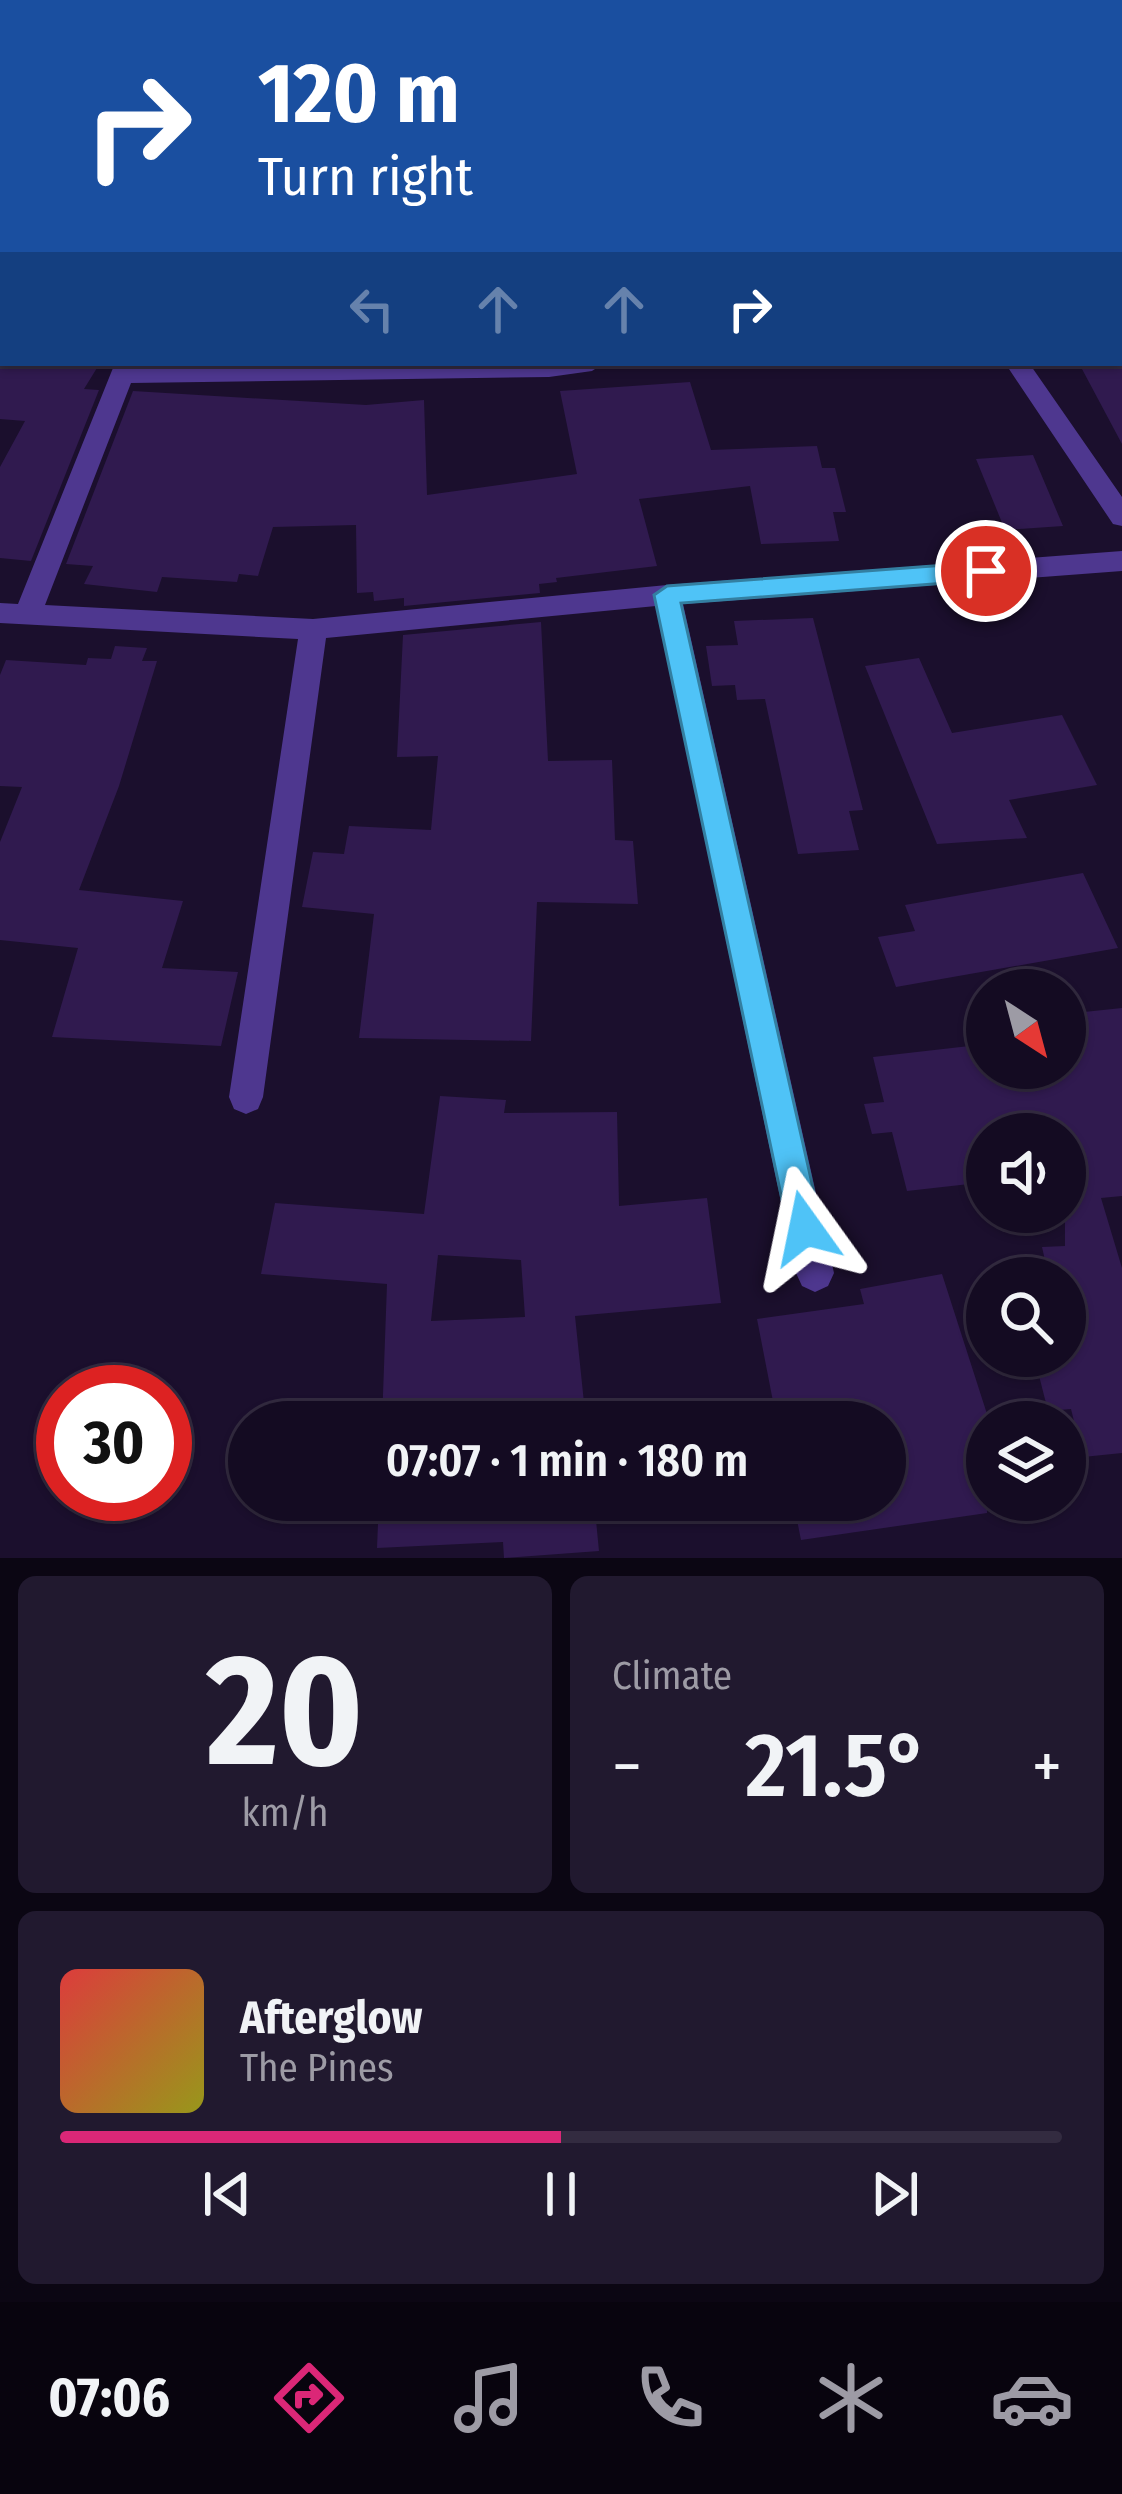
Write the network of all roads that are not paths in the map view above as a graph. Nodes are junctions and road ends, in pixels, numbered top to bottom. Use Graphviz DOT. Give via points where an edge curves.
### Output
graph roads {
  1 [pos="541,366"];
  2 [pos="1019,366"];
  3 [pos="124,369"];
  4 [pos="1122,517"];
  5 [pos="1122,561"];
  6 [pos="667,595"];
  7 [pos="14,614"];
  8 [pos="313,629"];
  9 [pos="246,1096"];
  10 [pos="815,1273"];
  1 -- 3 [label="street"];
  2 -- 4 [label="street"];
  3 -- 7 [label="street"];
  5 -- 6 [label="street"];
  6 -- 8 [label="street"];
  6 -- 10 [label="street"];
  7 -- 8 [label="street"];
  8 -- 9 [label="street"];
}
